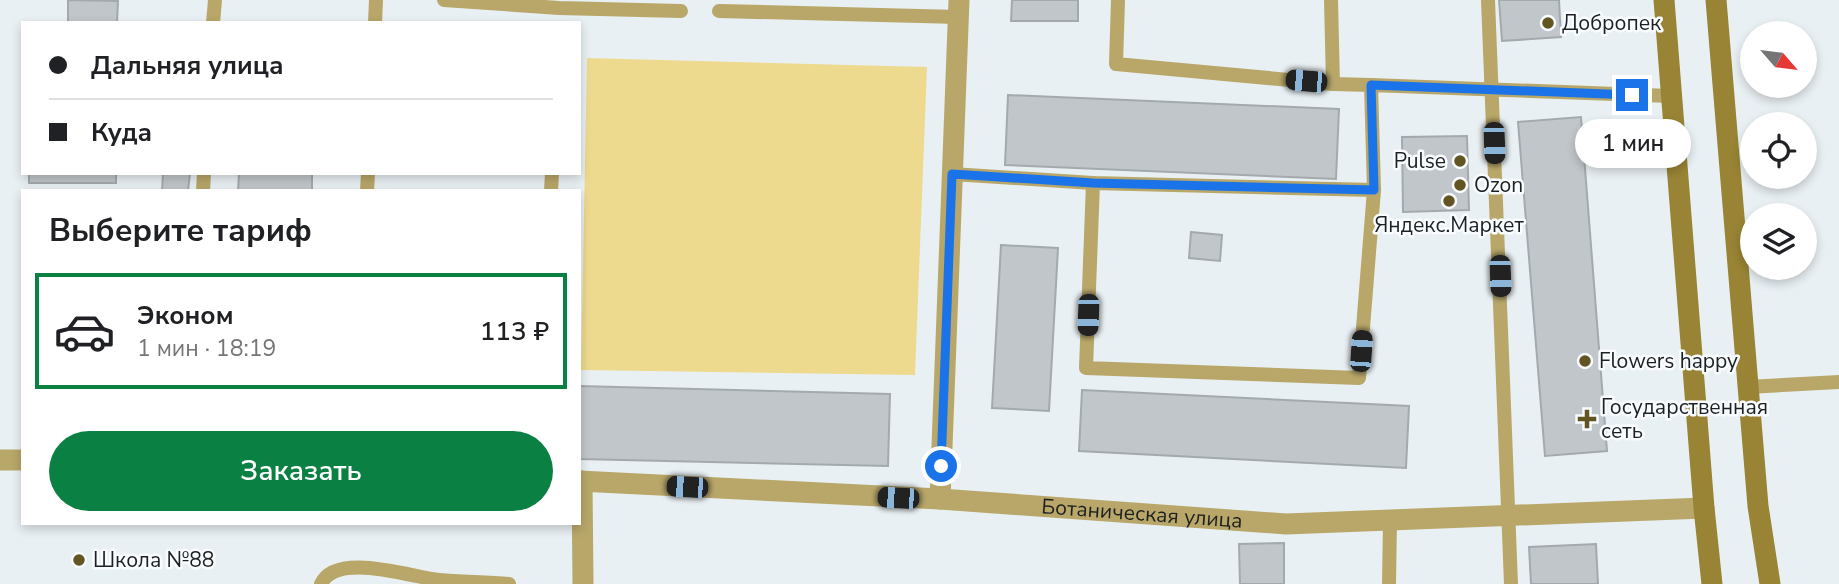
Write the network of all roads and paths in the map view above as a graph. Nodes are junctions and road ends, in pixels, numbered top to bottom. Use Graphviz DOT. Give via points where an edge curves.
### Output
graph roads {
  1 [pos="215,0"];
  2 [pos="376,0"];
  3 [pos="444,0"];
  4 [pos="1118,0"];
  5 [pos="1331,0"];
  6 [pos="1489,0"];
  7 [pos="1664,0"];
  8 [pos="1716,0"];
  9 [pos="467,1"];
  10 [pos="663,5"];
  11 [pos="805,7"];
  12 [pos="959,8"];
  13 [pos="681,10"];
  14 [pos="719,12"];
  15 [pos="559,15"];
  16 [pos="214,21"];
  17 [pos="375,21"];
  18 [pos="1333,83"];
  19 [pos="1371,85"];
  20 [pos="1493,89"];
  21 [pos="1670,96"];
  22 [pos="952,174"];
  23 [pos="1093,183"];
  24 [pos="1374,190"];
  25 [pos="1839,382"];
  26 [pos="1747,387"];
  27 [pos="0,460"];
  28 [pos="21,460"];
  29 [pos="581,481"];
  30 [pos="940,499"];
  31 [pos="1704,508"];
  32 [pos="1509,517"];
  33 [pos="1390,521"];
  34 [pos="321,584"];
  35 [pos="509,584"];
  36 [pos="583,584"];
  37 [pos="1389,584"];
  38 [pos="1511,584"];
  39 [pos="1712,584"];
  40 [pos="1770,584"];
  1 -- 16 [label="lane"];
  2 -- 17 [label="lane"];
  3 -- 9 [label="lane"];
  4 -- 18 [label="lane" via="1116,65"];
  5 -- 18 [label="lane"];
  6 -- 20 [label="lane"];
  7 -- 21 [label="main road"];
  8 -- 26 [label="main road"];
  9 -- 15 [label="lane"];
  10 -- 13 [label="lane"];
  10 -- 15 [label="lane"];
  11 -- 12 [label="lane"];
  11 -- 14 [label="lane"];
  12 -- 22 [label="street"];
  18 -- 19 [label="lane"];
  19 -- 20 [label="lane"];
  19 -- 24 [label="lane"];
  20 -- 21 [label="lane"];
  20 -- 32 [label="lane"];
  21 -- 31 [label="main road"];
  22 -- 23 [label="lane"];
  22 -- 30 [label="street"];
  23 -- 24 [label="lane"];
  23 -- 24 [label="lane" via="1086,368 1359,378"];
  25 -- 26 [label="lane"];
  26 -- 40 [label="main road"];
  27 -- 28 [label="street"];
  29 -- 30 [label="street, Ботаническая улица"];
  29 -- 36 [label="street"];
  30 -- 33 [label="street, Ботаническая улица" via="1286,524"];
  31 -- 32 [label="street, Ботаническая улица"];
  31 -- 39 [label="main road"];
  32 -- 33 [label="street, Ботаническая улица"];
  32 -- 38 [label="lane"];
  33 -- 37 [label="lane"];
  34 -- 35 [label="lane" via="339,570 362,566 438,580"];
}
